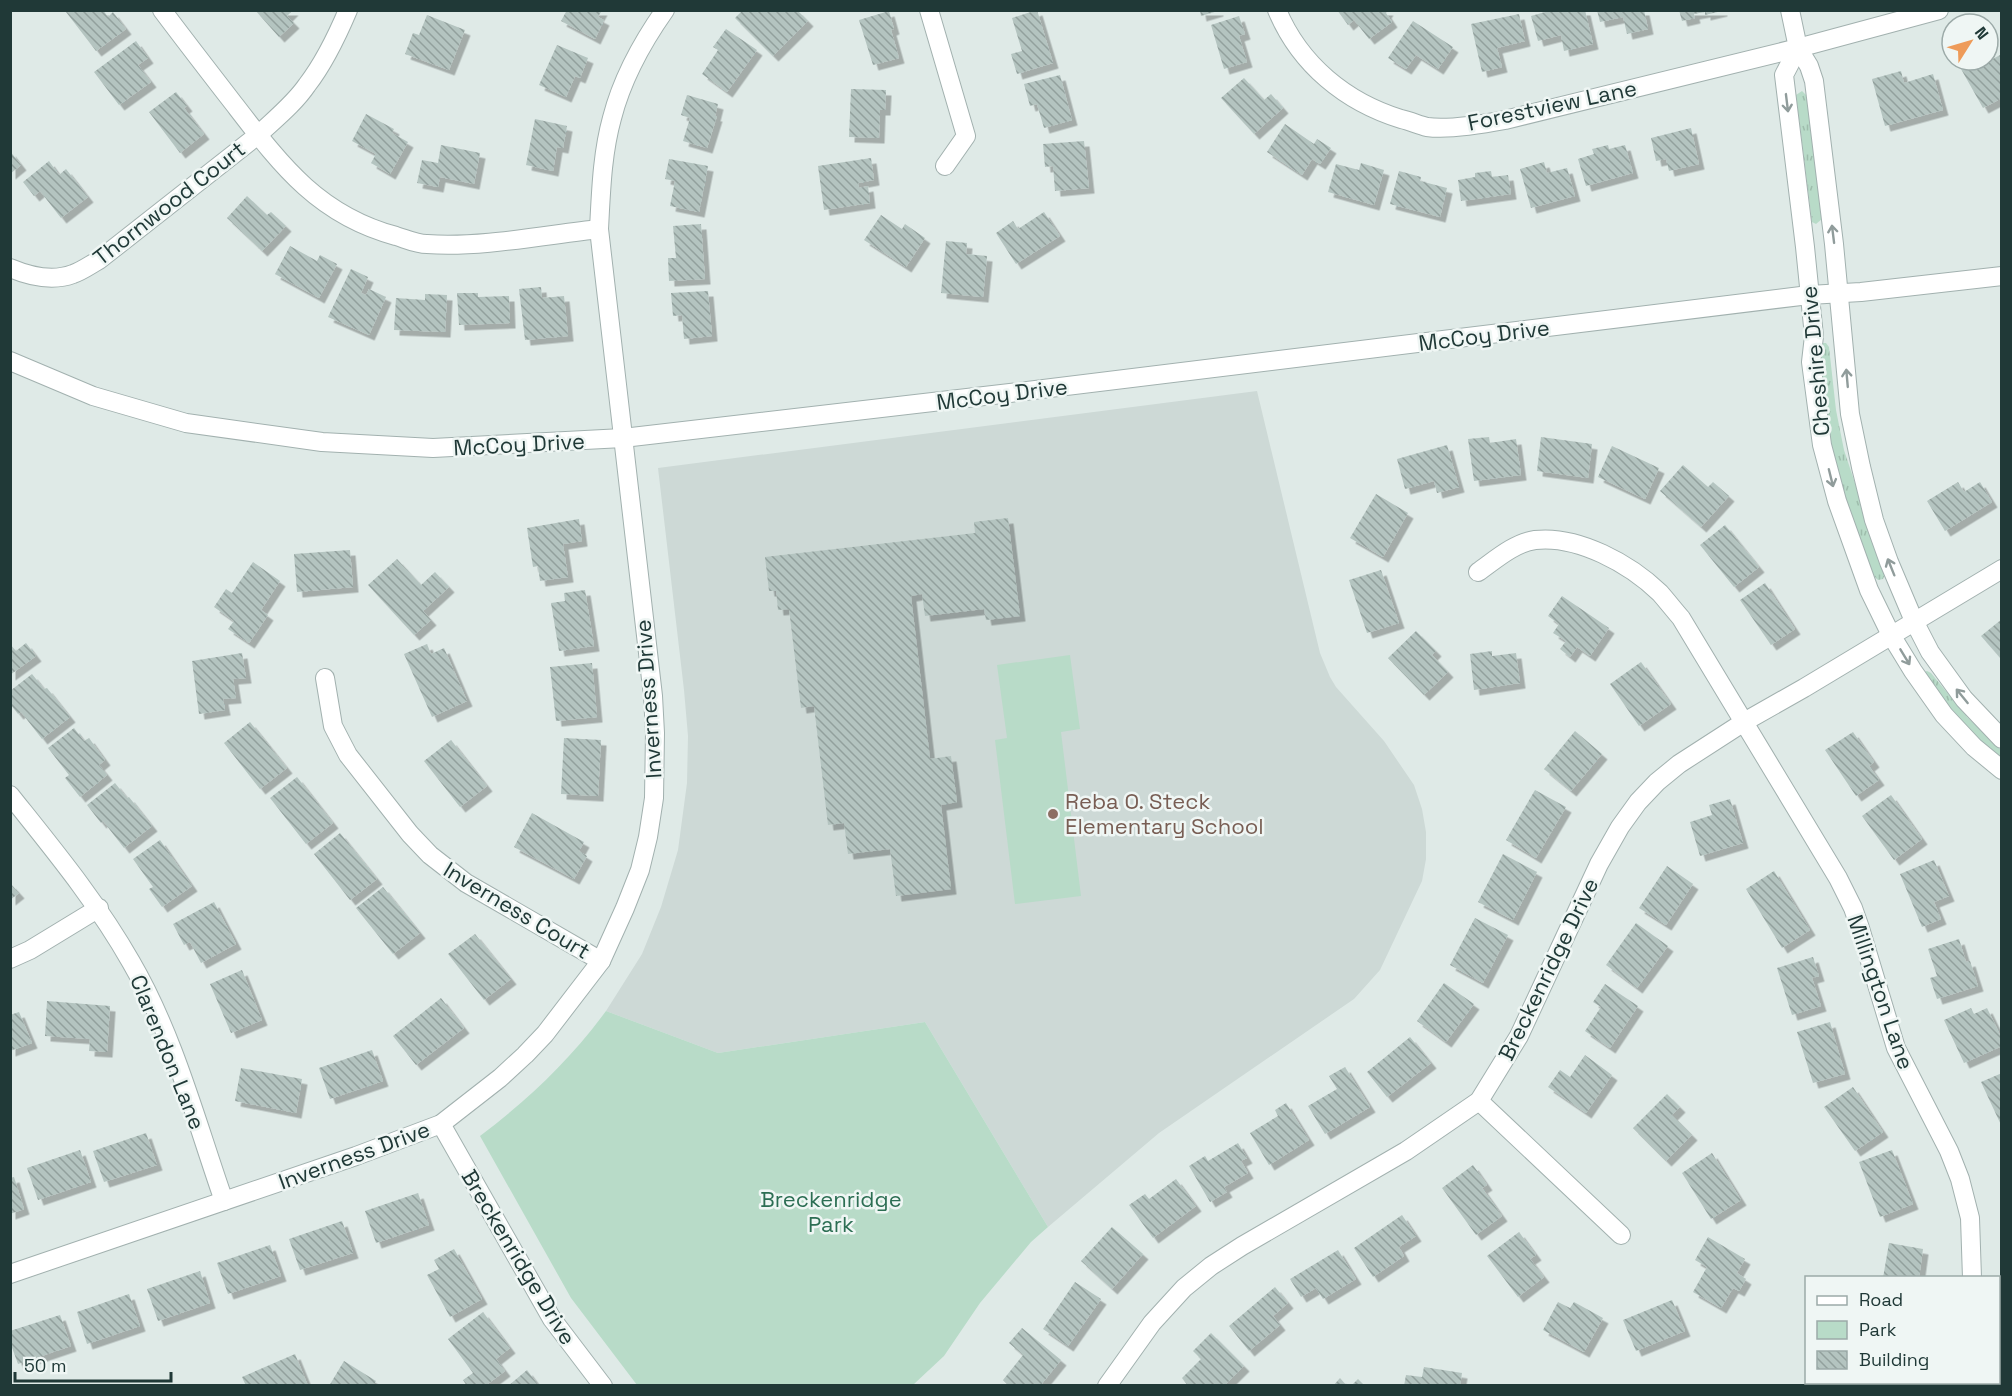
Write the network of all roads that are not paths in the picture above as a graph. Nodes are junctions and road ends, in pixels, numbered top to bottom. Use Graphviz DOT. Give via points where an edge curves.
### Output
graph roads {
  1 [pos="162,10"];
  2 [pos="348,10"];
  3 [pos="665,10"];
  4 [pos="929,10"];
  5 [pos="1277,10"];
  6 [pos="1790,10"];
  7 [pos="1940,10"];
  8 [pos="1798,48"];
  9 [pos="258,135"];
  10 [pos="945,166"];
  11 [pos="599,229"];
  12 [pos="10,268"];
  13 [pos="2001,276"];
  14 [pos="1839,292"];
  15 [pos="1809,295"];
  16 [pos="10,361"];
  17 [pos="623,438"];
  18 [pos="2001,568"];
  19 [pos="1478,572"];
  20 [pos="1914,621"];
  21 [pos="1891,635"];
  22 [pos="325,678"];
  23 [pos="1744,722"];
  24 [pos="2001,738"];
  25 [pos="2001,770"];
  26 [pos="10,795"];
  27 [pos="99,908"];
  28 [pos="10,959"];
  29 [pos="601,961"];
  30 [pos="1479,1101"];
  31 [pos="441,1124"];
  32 [pos="224,1201"];
  33 [pos="1621,1235"];
  34 [pos="10,1274"];
  35 [pos="1972,1276"];
  36 [pos="603,1386"];
  37 [pos="1107,1386"];
  1 -- 9 [label="street"];
  2 -- 9 [label="street, Thornwood Court" via="307,85"];
  3 -- 11 [label="street, Inverness Drive" via="626,76 611,119"];
  4 -- 10 [label="street" via="966,136"];
  5 -- 8 [label="street, Forestview Lane" via="1291,38 1327,79 1355,100 1384,114 1428,127 1505,120"];
  6 -- 8 [label="street, Cheshire Drive"];
  7 -- 8 [label="street, Forestview Lane"];
  14 -- 8 [label="street, Cheshire Drive, one-way" via="1814,81"];
  8 -- 15 [label="street, Cheshire Drive, one-way" via="1784,75"];
  9 -- 11 [label="street" via="319,200 358,223 391,235 425,244 478,243"];
  9 -- 12 [label="street, Thornwood Court" via="99,260 72,275 50,278"];
  11 -- 17 [label="street, Inverness Drive"];
  13 -- 14 [label="street, McCoy Drive"];
  14 -- 15 [label="street, McCoy Drive"];
  20 -- 14 [label="street, Cheshire Drive, one-way" via="1874,520 1861,467 1850,414"];
  15 -- 17 [label="street, McCoy Drive"];
  15 -- 21 [label="street, Cheshire Drive, one-way" via="1814,336 1811,362 1822,445 1858,562"];
  16 -- 17 [label="street, McCoy Drive" via="93,396 186,423 322,442 433,448"];
  17 -- 29 [label="street, Inverness Drive" via="653,696 654,798 640,870"];
  18 -- 20 [label="street, Breckenridge Drive"];
  19 -- 23 [label="street, Millington Lane" via="1533,540 1560,540 1600,552 1632,570 1681,618"];
  20 -- 21 [label="street, Breckenridge Drive"];
  24 -- 20 [label="street, Cheshire Drive, one-way" via="1942,671"];
  21 -- 23 [label="street, Breckenridge Drive"];
  21 -- 25 [label="street, Cheshire Drive, one-way" via="1944,715"];
  22 -- 29 [label="street, Inverness Court" via="333,726 348,755 430,855 466,883"];
  23 -- 30 [label="street, Breckenridge Drive" via="1679,764 1638,802 1599,864 1526,1021"];
  23 -- 35 [label="street, Millington Lane" via="1853,908 1896,1048 1960,1179 1970,1218"];
  26 -- 27 [label="street, Clarendon Lane"];
  27 -- 28 [label="street"];
  27 -- 32 [label="street, Clarendon Lane" via="163,1026"];
  29 -- 31 [label="street, Inverness Drive" via="545,1034 500,1078"];
  30 -- 33 [label="street"];
  30 -- 37 [label="street, Breckenridge Drive" via="1406,1151 1211,1266 1152,1323"];
  31 -- 32 [label="street, Inverness Drive"];
  31 -- 36 [label="street, Breckenridge Drive" via="536,1293"];
  32 -- 34 [label="street, Inverness Drive"];
}
